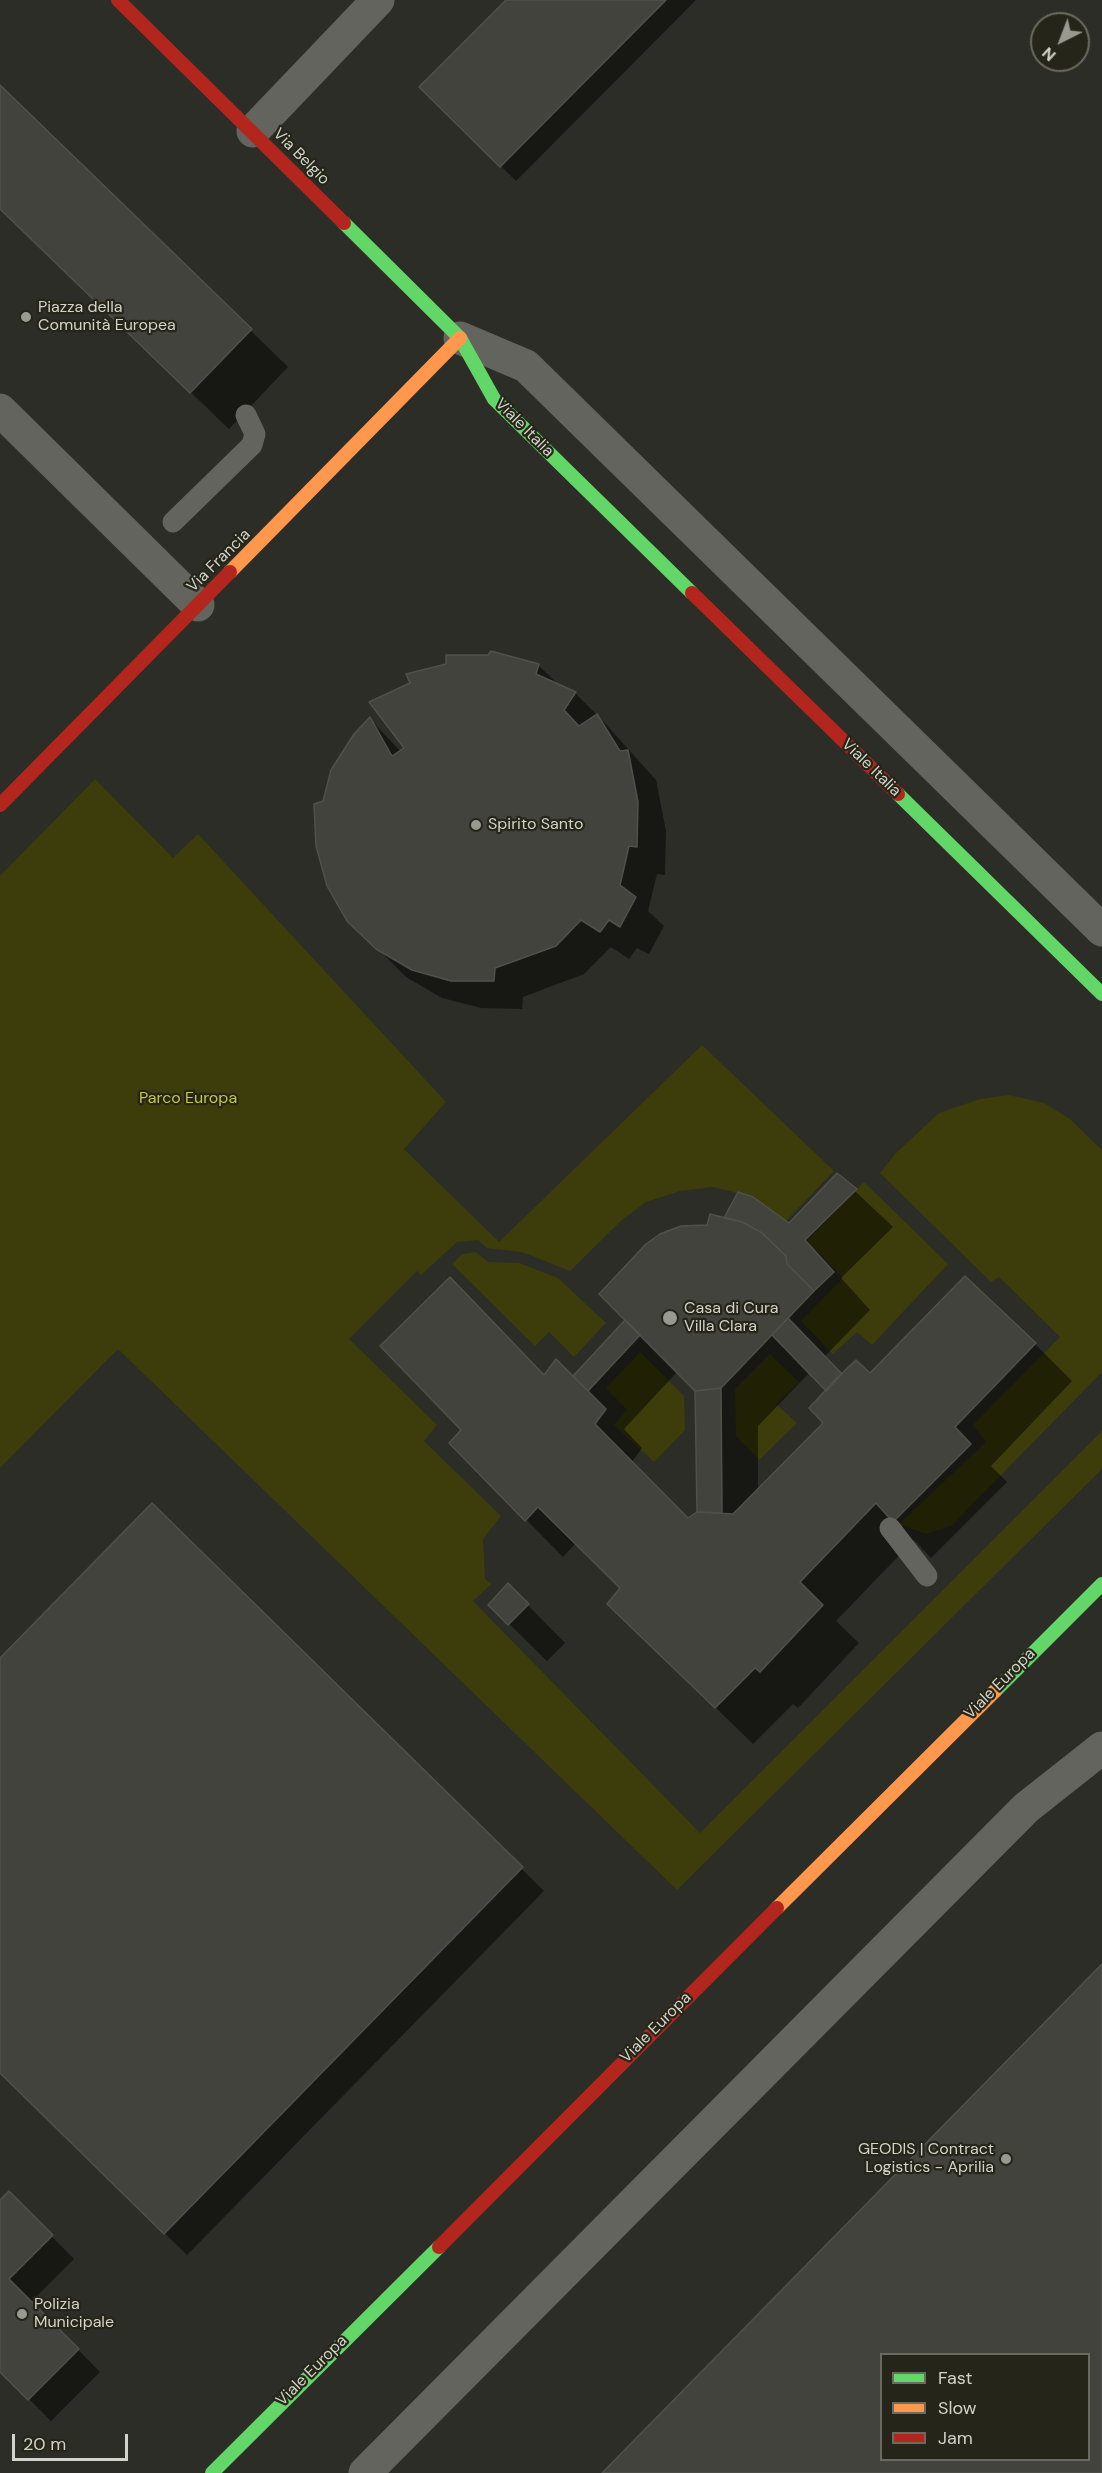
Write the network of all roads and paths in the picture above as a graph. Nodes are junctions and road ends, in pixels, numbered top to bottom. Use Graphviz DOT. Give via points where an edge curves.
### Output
graph roads {
  1 [pos="118,0"];
  2 [pos="378,0"];
  3 [pos="253,131"];
  4 [pos="460,338"];
  5 [pos="0,410"];
  6 [pos="246,415"];
  7 [pos="173,522"];
  8 [pos="198,605"];
  9 [pos="0,805"];
  10 [pos="1102,930"];
  11 [pos="1102,994"];
  12 [pos="890,1528"];
  13 [pos="927,1576"];
  14 [pos="1102,1584"];
  15 [pos="1102,1748"];
  16 [pos="212,2473"];
  17 [pos="365,2473"];
  1 -- 3 [label="street, Via Belgio"];
  2 -- 3 [label="street"];
  3 -- 4 [label="street, Via Belgio"];
  4 -- 8 [label="street, Via Francia"];
  4 -- 10 [label="street" via="526,366"];
  4 -- 11 [label="street, Viale Italia" via="494,399"];
  5 -- 8 [label="street"];
  6 -- 7 [label="lane" via="255,434 252,445"];
  8 -- 9 [label="street, Via Francia"];
  12 -- 13 [label="lane"];
  14 -- 16 [label="street, Viale Europa"];
  15 -- 17 [label="street" via="1026,1808"];
}
